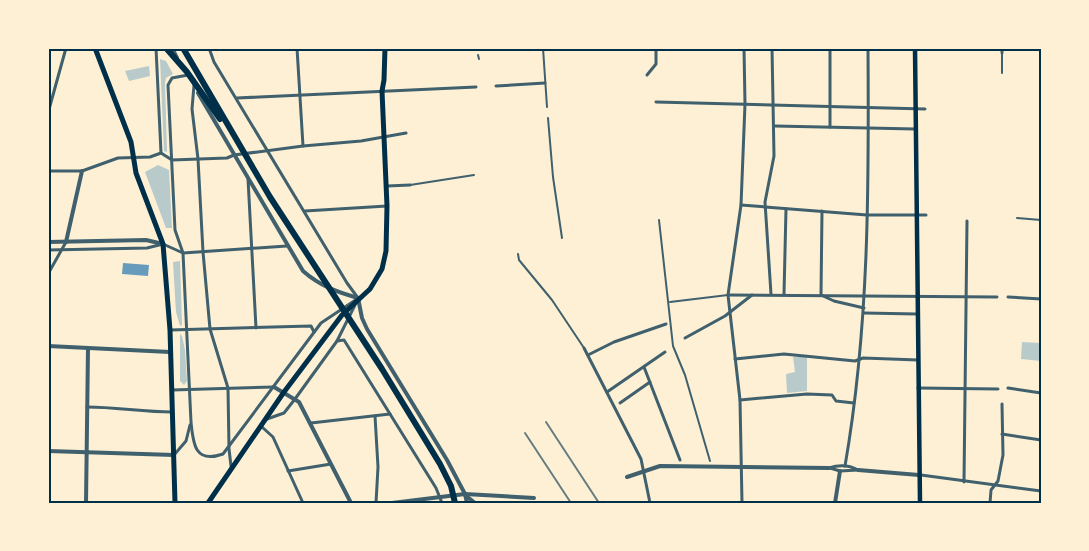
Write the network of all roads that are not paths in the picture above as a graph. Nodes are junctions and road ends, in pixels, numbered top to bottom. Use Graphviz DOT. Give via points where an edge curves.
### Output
graph roads {
  1 [pos="66,48"];
  2 [pos="95,48"];
  3 [pos="156,48"];
  4 [pos="166,48"];
  5 [pos="172,48"];
  6 [pos="183,48"];
  7 [pos="209,48"];
  8 [pos="297,48"];
  9 [pos="384,48"];
  10 [pos="543,48"];
  11 [pos="656,48"];
  12 [pos="744,48"];
  13 [pos="772,48"];
  14 [pos="830,48"];
  15 [pos="868,48"];
  16 [pos="915,48"];
  17 [pos="1002,50"];
  18 [pos="478,55"];
  19 [pos="479,59"];
  20 [pos="1002,73"];
  21 [pos="188,75"];
  22 [pos="647,75"];
  23 [pos="545,83"];
  24 [pos="194,85"];
  25 [pos="496,86"];
  26 [pos="476,87"];
  27 [pos="382,91"];
  28 [pos="300,95"];
  29 [pos="237,98"];
  30 [pos="656,102"];
  31 [pos="746,104"];
  32 [pos="774,105"];
  33 [pos="830,106"];
  34 [pos="547,107"];
  35 [pos="868,108"];
  36 [pos="915,108"];
  37 [pos="926,109"];
  38 [pos="48,113"];
  39 [pos="548,118"];
  40 [pos="775,126"];
  41 [pos="830,128"];
  42 [pos="868,129"];
  43 [pos="915,129"];
  44 [pos="406,132"];
  45 [pos="384,137"];
  46 [pos="236,141"];
  47 [pos="303,146"];
  48 [pos="268,151"];
  49 [pos="161,153"];
  50 [pos="135,156"];
  51 [pos="234,156"];
  52 [pos="198,159"];
  53 [pos="172,160"];
  54 [pos="48,171"];
  55 [pos="82,171"];
  56 [pos="474,175"];
  57 [pos="248,179"];
  58 [pos="410,185"];
  59 [pos="386,187"];
  60 [pos="739,205"];
  61 [pos="387,206"];
  62 [pos="766,207"];
  63 [pos="786,209"];
  64 [pos="304,211"];
  65 [pos="822,211"];
  66 [pos="867,214"];
  67 [pos="916,214"];
  68 [pos="926,215"];
  69 [pos="1017,218"];
  70 [pos="659,220"];
  71 [pos="1041,220"];
  72 [pos="967,221"];
  73 [pos="562,238"];
  74 [pos="48,242"];
  75 [pos="66,242"];
  76 [pos="163,244"];
  77 [pos="287,246"];
  78 [pos="61,249"];
  79 [pos="251,249"];
  80 [pos="48,250"];
  81 [pos="203,252"];
  82 [pos="183,253"];
  83 [pos="518,254"];
  84 [pos="48,274"];
  85 [pos="753,294"];
  86 [pos="728,295"];
  87 [pos="771,295"];
  88 [pos="784,295"];
  89 [pos="821,295"];
  90 [pos="866,295"];
  91 [pos="916,296"];
  92 [pos="965,296"];
  93 [pos="997,297"];
  94 [pos="1008,297"];
  95 [pos="358,298"];
  96 [pos="1041,300"];
  97 [pos="669,304"];
  98 [pos="864,310"];
  99 [pos="729,312"];
  100 [pos="917,314"];
  101 [pos="666,324"];
  102 [pos="255,328"];
  103 [pos="210,329"];
  104 [pos="170,330"];
  105 [pos="186,330"];
  106 [pos="314,332"];
  107 [pos="685,338"];
  108 [pos="337,340"];
  109 [pos="48,346"];
  110 [pos="88,348"];
  111 [pos="584,348"];
  112 [pos="170,352"];
  113 [pos="665,352"];
  114 [pos="588,355"];
  115 [pos="735,359"];
  116 [pos="859,360"];
  117 [pos="918,360"];
  118 [pos="644,367"];
  119 [pos="650,382"];
  120 [pos="274,387"];
  121 [pos="228,388"];
  122 [pos="918,388"];
  123 [pos="1008,388"];
  124 [pos="190,389"];
  125 [pos="966,389"];
  126 [pos="998,389"];
  127 [pos="172,390"];
  128 [pos="284,392"];
  129 [pos="607,392"];
  130 [pos="1041,393"];
  131 [pos="295,399"];
  132 [pos="740,400"];
  133 [pos="854,403"];
  134 [pos="620,404"];
  135 [pos="1002,404"];
  136 [pos="87,406"];
  137 [pos="173,412"];
  138 [pos="390,414"];
  139 [pos="375,416"];
  140 [pos="267,419"];
  141 [pos="191,422"];
  142 [pos="311,423"];
  143 [pos="262,427"];
  144 [pos="1002,434"];
  145 [pos="1041,440"];
  146 [pos="229,449"];
  147 [pos="48,451"];
  148 [pos="87,452"];
  149 [pos="174,455"];
  150 [pos="680,460"];
  151 [pos="710,460"];
  152 [pos="331,464"];
  153 [pos="845,466"];
  154 [pos="742,468"];
  155 [pos="829,468"];
  156 [pos="231,470"];
  157 [pos="858,470"];
  158 [pos="288,471"];
  159 [pos="644,471"];
  160 [pos="840,471"];
  161 [pos="919,475"];
  162 [pos="627,477"];
  163 [pos="964,482"];
  164 [pos="994,486"];
  165 [pos="1041,491"];
  166 [pos="465,494"];
  167 [pos="440,496"];
  168 [pos="534,498"];
  169 [pos="86,503"];
  170 [pos="175,503"];
  171 [pos="208,503"];
  172 [pos="303,503"];
  173 [pos="351,503"];
  174 [pos="376,503"];
  175 [pos="392,503"];
  176 [pos="442,503"];
  177 [pos="455,503"];
  178 [pos="467,503"];
  179 [pos="475,503"];
  180 [pos="650,503"];
  181 [pos="742,503"];
  182 [pos="835,503"];
  183 [pos="920,503"];
  184 [pos="990,503"];
  1 -- 38 [label="street"];
  2 -- 50 [label="main road"];
  3 -- 49 [label="street"];
  4 -- 46 [label="highway"];
  5 -- 21 [label="street"];
  6 -- 46 [label="highway"];
  7 -- 29 [label="street"];
  8 -- 28 [label="street"];
  9 -- 27 [label="main road"];
  10 -- 23 [label="street"];
  11 -- 22 [label="street" via="656,64"];
  12 -- 31 [label="street"];
  13 -- 32 [label="street"];
  14 -- 33 [label="street"];
  15 -- 35 [label="street"];
  16 -- 36 [label="main road"];
  17 -- 20 [label="street"];
  18 -- 19 [label="street"];
  21 -- 24 [label="street"];
  21 -- 53 [label="street" via="172,78 168,85"];
  23 -- 25 [label="street"];
  23 -- 34 [label="street"];
  24 -- 51 [label="street"];
  24 -- 52 [label="street" via="192,109"];
  26 -- 27 [label="street"];
  27 -- 28 [label="street"];
  27 -- 45 [label="main road"];
  28 -- 29 [label="street"];
  28 -- 47 [label="street"];
  29 -- 48 [label="street"];
  30 -- 31 [label="street"];
  31 -- 32 [label="street"];
  31 -- 60 [label="street"];
  32 -- 33 [label="street"];
  32 -- 40 [label="street"];
  33 -- 35 [label="street"];
  33 -- 41 [label="street"];
  35 -- 36 [label="street"];
  35 -- 42 [label="street"];
  36 -- 37 [label="street"];
  36 -- 43 [label="main road"];
  39 -- 73 [label="street"];
  40 -- 41 [label="street"];
  40 -- 62 [label="street"];
  41 -- 42 [label="street"];
  42 -- 43 [label="street"];
  42 -- 66 [label="street"];
  43 -- 67 [label="main road"];
  44 -- 45 [label="street"];
  45 -- 47 [label="street"];
  45 -- 59 [label="main road"];
  46 -- 177 [label="highway" via="440,464"];
  47 -- 48 [label="street"];
  48 -- 51 [label="street"];
  48 -- 64 [label="street"];
  49 -- 50 [label="street"];
  49 -- 53 [label="street"];
  50 -- 55 [label="street"];
  50 -- 76 [label="main road" via="136,172"];
  51 -- 52 [label="street"];
  51 -- 57 [label="street"];
  52 -- 53 [label="street"];
  52 -- 81 [label="street"];
  53 -- 82 [label="street" via="175,230"];
  54 -- 55 [label="street"];
  55 -- 75 [label="street"];
  56 -- 58 [label="street"];
  57 -- 77 [label="street"];
  57 -- 79 [label="street"];
  58 -- 59 [label="street"];
  59 -- 61 [label="main road"];
  60 -- 62 [label="street"];
  60 -- 86 [label="street"];
  61 -- 64 [label="street"];
  61 -- 95 [label="main road" via="384,264 370,289"];
  62 -- 63 [label="street"];
  62 -- 87 [label="street"];
  63 -- 65 [label="street"];
  63 -- 88 [label="street"];
  64 -- 95 [label="street"];
  65 -- 66 [label="street"];
  65 -- 89 [label="street"];
  66 -- 67 [label="street"];
  66 -- 90 [label="street"];
  67 -- 68 [label="street"];
  67 -- 91 [label="main road"];
  69 -- 71 [label="street"];
  70 -- 97 [label="street"];
  72 -- 92 [label="street"];
  74 -- 75 [label="street"];
  75 -- 76 [label="street" via="146,240"];
  75 -- 78 [label="street"];
  76 -- 78 [label="street" via="147,248"];
  76 -- 82 [label="street"];
  76 -- 104 [label="main road"];
  77 -- 79 [label="street"];
  77 -- 95 [label="street" via="303,271 315,281 334,292"];
  78 -- 80 [label="street"];
  78 -- 84 [label="street"];
  79 -- 81 [label="street"];
  79 -- 102 [label="street"];
  81 -- 82 [label="street"];
  81 -- 103 [label="street"];
  82 -- 105 [label="street"];
  83 -- 111 [label="street"];
  85 -- 86 [label="street"];
  85 -- 87 [label="street"];
  85 -- 99 [label="street"];
  86 -- 97 [label="street"];
  86 -- 99 [label="street"];
  87 -- 88 [label="street"];
  88 -- 89 [label="street"];
  89 -- 90 [label="street"];
  89 -- 98 [label="street"];
  90 -- 91 [label="street"];
  90 -- 98 [label="street"];
  91 -- 92 [label="street"];
  91 -- 100 [label="main road"];
  92 -- 93 [label="street"];
  92 -- 125 [label="street"];
  94 -- 96 [label="street"];
  95 -- 106 [label="street" via="321,322"];
  95 -- 108 [label="street"];
  95 -- 128 [label="main road"];
  95 -- 166 [label="street" via="367,328"];
  97 -- 151 [label="street" via="673,346"];
  98 -- 100 [label="street"];
  98 -- 116 [label="street"];
  99 -- 107 [label="street"];
  99 -- 115 [label="street"];
  100 -- 117 [label="main road"];
  101 -- 114 [label="street"];
  102 -- 103 [label="street"];
  102 -- 106 [label="street" via="311,326"];
  103 -- 105 [label="street"];
  103 -- 121 [label="street"];
  104 -- 105 [label="street"];
  104 -- 112 [label="main road"];
  105 -- 124 [label="street"];
  106 -- 120 [label="street"];
  108 -- 131 [label="street"];
  108 -- 138 [label="street" via="344,340"];
  109 -- 110 [label="street"];
  110 -- 112 [label="street"];
  110 -- 136 [label="street"];
  111 -- 114 [label="street"];
  112 -- 127 [label="main road"];
  113 -- 118 [label="street"];
  114 -- 129 [label="street"];
  115 -- 116 [label="street" via="783,354"];
  115 -- 132 [label="street"];
  116 -- 117 [label="street"];
  116 -- 133 [label="street"];
  117 -- 122 [label="main road"];
  118 -- 119 [label="street"];
  118 -- 129 [label="street"];
  119 -- 134 [label="street"];
  119 -- 150 [label="street"];
  120 -- 121 [label="street"];
  120 -- 128 [label="street"];
  120 -- 146 [label="street"];
  121 -- 124 [label="street"];
  121 -- 146 [label="street"];
  122 -- 125 [label="street"];
  122 -- 161 [label="main road"];
  123 -- 130 [label="street"];
  124 -- 127 [label="street"];
  124 -- 141 [label="street"];
  125 -- 126 [label="street"];
  125 -- 163 [label="street"];
  127 -- 137 [label="main road"];
  128 -- 131 [label="street"];
  128 -- 140 [label="main road"];
  129 -- 159 [label="street"];
  131 -- 140 [label="street" via="284,413"];
  131 -- 142 [label="street"];
  132 -- 133 [label="street" via="807,394 832,395 836,401"];
  132 -- 154 [label="street"];
  133 -- 153 [label="street"];
  135 -- 144 [label="street"];
  136 -- 137 [label="street"];
  136 -- 148 [label="street"];
  137 -- 149 [label="main road"];
  138 -- 139 [label="street"];
  138 -- 167 [label="street"];
  139 -- 142 [label="street"];
  139 -- 174 [label="street"];
  140 -- 143 [label="main road"];
  141 -- 146 [label="street" via="193,444 200,453 216,457"];
  141 -- 149 [label="street" via="186,441"];
  142 -- 152 [label="street"];
  143 -- 156 [label="main road"];
  143 -- 158 [label="street" via="273,437"];
  144 -- 145 [label="street"];
  144 -- 164 [label="street" via="1003,455"];
  146 -- 156 [label="street"];
  147 -- 148 [label="street"];
  148 -- 149 [label="street"];
  148 -- 169 [label="street"];
  149 -- 170 [label="main road"];
  152 -- 158 [label="street"];
  152 -- 173 [label="street"];
  153 -- 155 [label="street"];
  153 -- 157 [label="street"];
  154 -- 155 [label="street"];
  154 -- 159 [label="street" via="660,466"];
  154 -- 181 [label="street"];
  155 -- 160 [label="street"];
  156 -- 171 [label="main road"];
  157 -- 160 [label="street"];
  157 -- 161 [label="street"];
  158 -- 172 [label="street"];
  159 -- 162 [label="street"];
  159 -- 180 [label="street"];
  160 -- 182 [label="street"];
  161 -- 163 [label="street"];
  161 -- 183 [label="main road"];
  163 -- 164 [label="street"];
  164 -- 165 [label="street"];
  164 -- 184 [label="street"];
  166 -- 167 [label="street"];
  166 -- 168 [label="street"];
  166 -- 178 [label="street"];
  166 -- 179 [label="street"];
  167 -- 175 [label="street"];
  167 -- 176 [label="street"];
}
